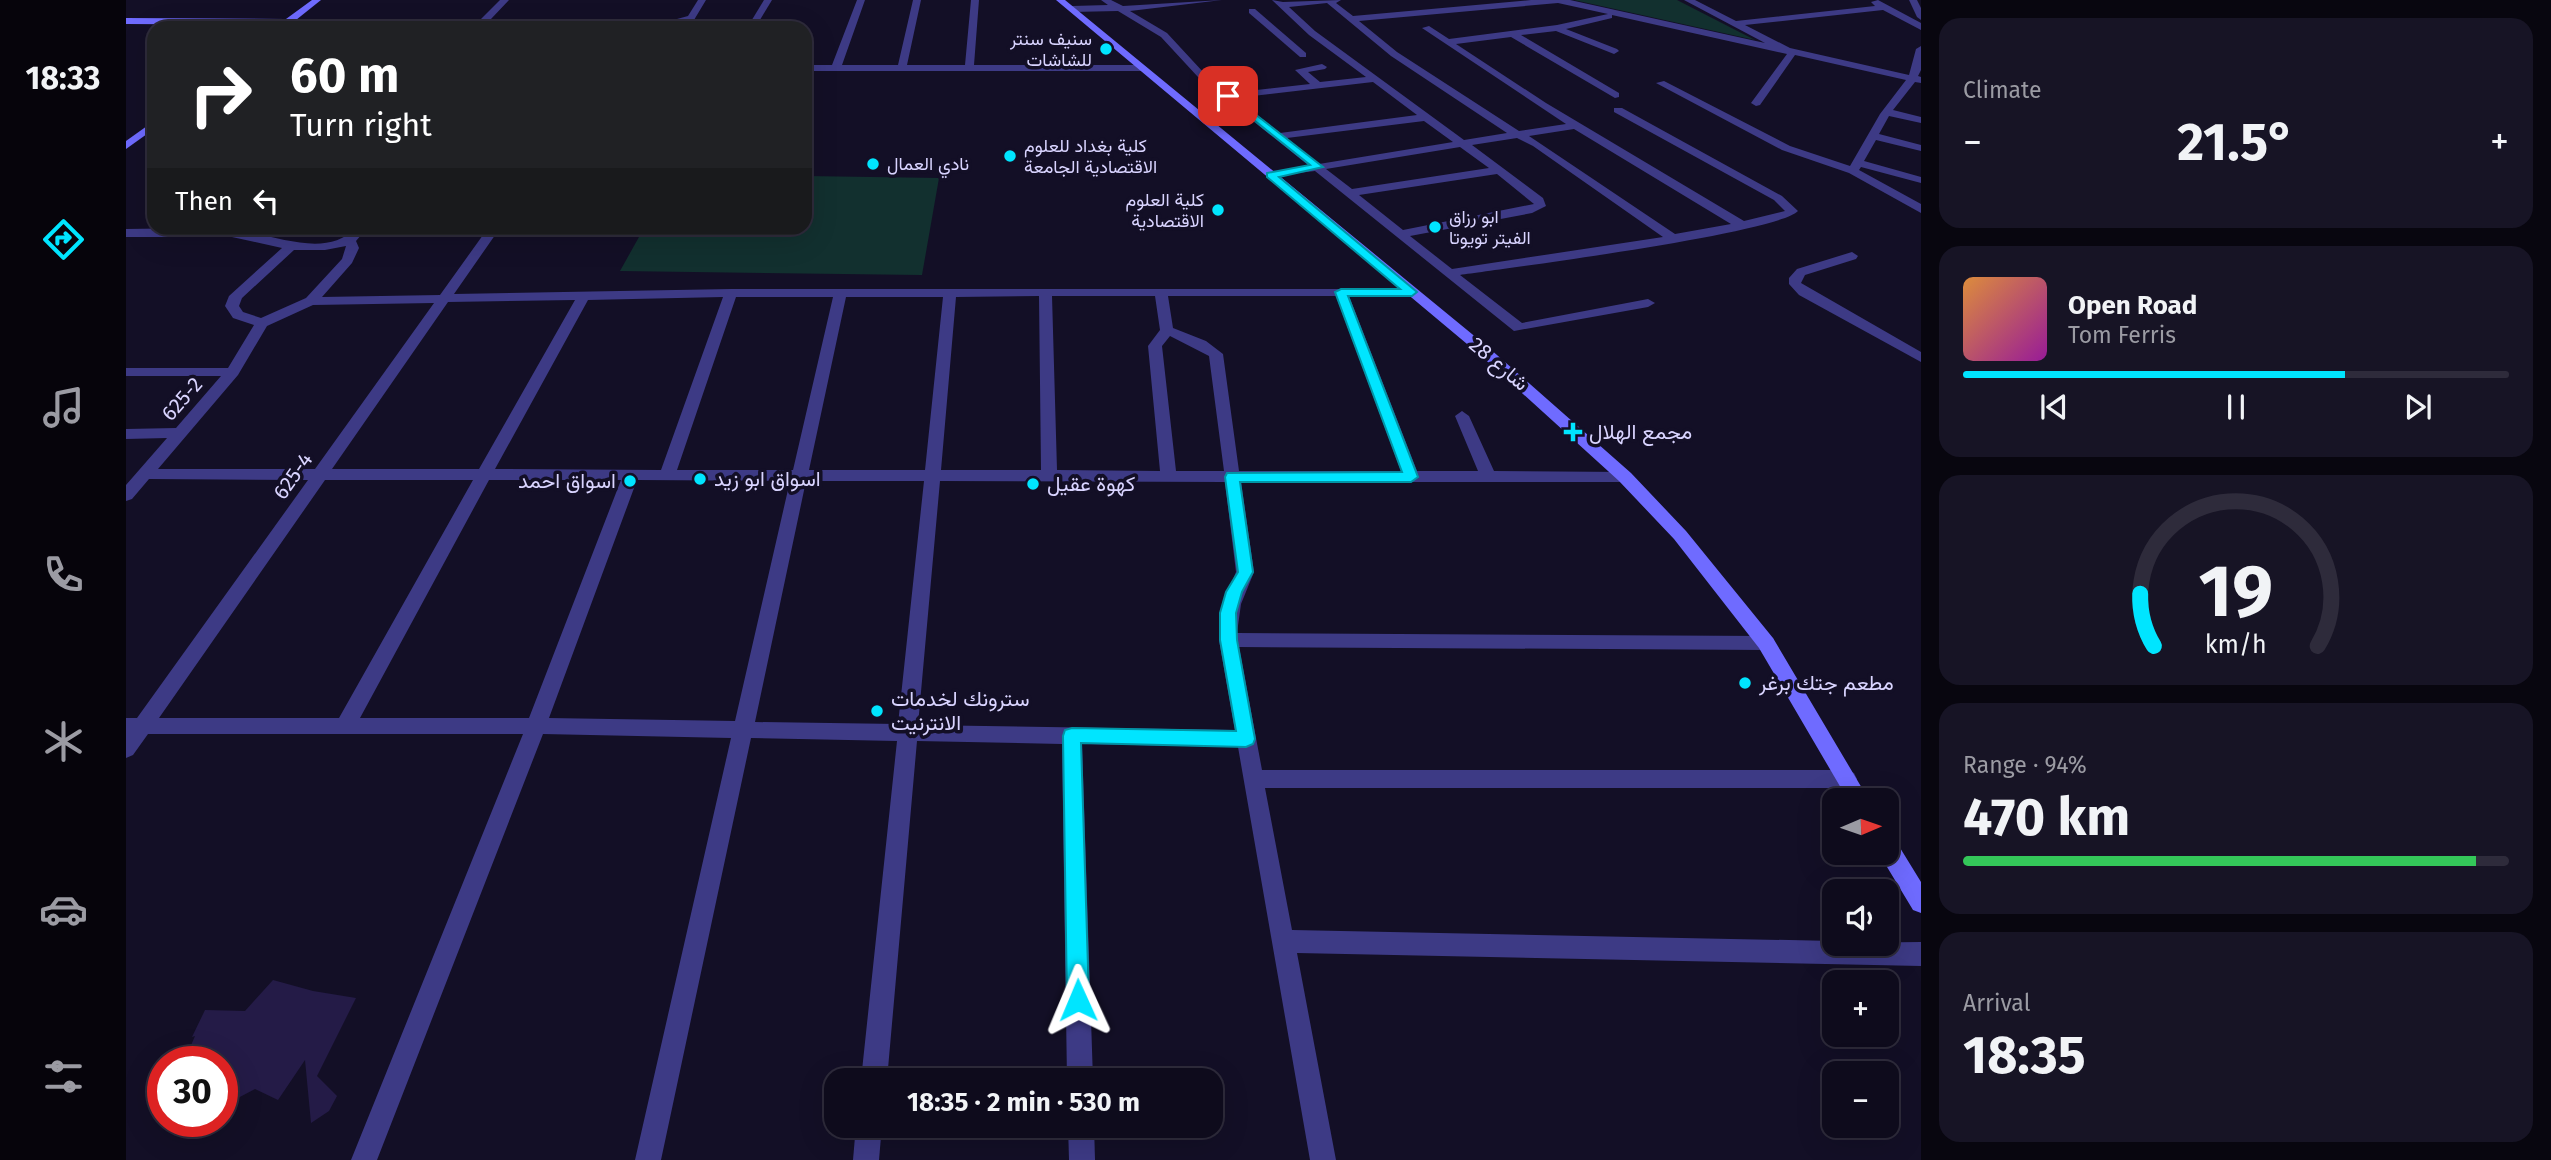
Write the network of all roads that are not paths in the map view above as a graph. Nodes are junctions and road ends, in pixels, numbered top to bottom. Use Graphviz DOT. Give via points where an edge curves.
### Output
graph roads {
  1 [pos="317,0"];
  2 [pos="505,0"];
  3 [pos="702,0"];
  4 [pos="768,0"];
  5 [pos="860,0"];
  6 [pos="917,0"];
  7 [pos="975,0"];
  8 [pos="1105,0"];
  9 [pos="1218,0"];
  10 [pos="1329,0"];
  11 [pos="1337,0"];
  12 [pos="1558,0"];
  13 [pos="1688,0"];
  14 [pos="1871,0"];
  15 [pos="1913,0"];
  16 [pos="1279,3"];
  17 [pos="1066,5"];
  18 [pos="1885,7"];
  19 [pos="1118,9"];
  20 [pos="1252,11"];
  21 [pos="1616,15"];
  22 [pos="1921,15"];
  23 [pos="1349,19"];
  24 [pos="685,20"];
  25 [pos="126,21"];
  26 [pos="147,21"];
  27 [pos="289,21"];
  28 [pos="485,21"];
  29 [pos="669,21"];
  30 [pos="755,21"];
  31 [pos="1734,24"];
  32 [pos="1426,27"];
  33 [pos="1921,27"];
  34 [pos="1557,28"];
  35 [pos="1290,29"];
  36 [pos="1513,34"];
  37 [pos="1447,42"];
  38 [pos="1921,49"];
  39 [pos="1614,51"];
  40 [pos="1792,53"];
  41 [pos="1303,55"];
  42 [pos="1322,67"];
  43 [pos="812,68"];
  44 [pos="836,68"];
  45 [pos="902,68"];
  46 [pos="1142,68"];
  47 [pos="968,69"];
  48 [pos="1375,79"];
  49 [pos="1918,81"];
  50 [pos="1661,83"];
  51 [pos="1318,86"];
  52 [pos="1615,95"];
  53 [pos="1228,96"];
  54 [pos="1756,103"];
  55 [pos="1618,110"];
  56 [pos="1887,112"];
  57 [pos="1428,117"];
  58 [pos="1921,120"];
  59 [pos="1576,125"];
  60 [pos="147,130"];
  61 [pos="1518,135"];
  62 [pos="1280,136"];
  63 [pos="1873,136"];
  64 [pos="1464,143"];
  65 [pos="126,146"];
  66 [pos="1921,148"];
  67 [pos="1318,167"];
  68 [pos="1856,167"];
  69 [pos="1501,170"];
  70 [pos="1270,175"];
  71 [pos="1921,180"];
  72 [pos="1351,193"];
  73 [pos="1921,209"];
  74 [pos="1743,226"];
  75 [pos="147,230"];
  76 [pos="126,233"];
  77 [pos="1400,234"];
  78 [pos="252,235"];
  79 [pos="355,235"];
  80 [pos="489,235"];
  81 [pos="1674,239"];
  82 [pos="350,241"];
  83 [pos="290,246"];
  84 [pos="1852,256"];
  85 [pos="1449,273"];
  86 [pos="1341,292"];
  87 [pos="1412,292"];
  88 [pos="731,293"];
  89 [pos="840,293"];
  90 [pos="950,293"];
  91 [pos="1045,293"];
  92 [pos="1161,293"];
  93 [pos="584,295"];
  94 [pos="445,299"];
  95 [pos="311,301"];
  96 [pos="1648,303"];
  97 [pos="262,323"];
  98 [pos="1167,330"];
  99 [pos="1921,358"];
  100 [pos="126,372"];
  101 [pos="233,372"];
  102 [pos="1462,416"];
  103 [pos="180,433"];
  104 [pos="126,434"];
  105 [pos="144,474"];
  106 [pos="320,475"];
  107 [pos="484,475"];
  108 [pos="631,475"];
  109 [pos="667,475"];
  110 [pos="800,476"];
  111 [pos="932,476"];
  112 [pos="1049,476"];
  113 [pos="1170,477"];
  114 [pos="1232,477"];
  115 [pos="1411,477"];
  116 [pos="1488,477"];
  117 [pos="1625,477"];
  118 [pos="126,495"];
  119 [pos="1228,640"];
  120 [pos="1766,643"];
  121 [pos="134,726"];
  122 [pos="345,726"];
  123 [pos="536,726"];
  124 [pos="743,730"];
  125 [pos="908,732"];
  126 [pos="1072,736"];
  127 [pos="1246,739"];
  128 [pos="126,749"];
  129 [pos="1254,779"];
  130 [pos="1847,779"];
  131 [pos="1853,788"];
  132 [pos="1898,865"];
  133 [pos="1921,902"];
  134 [pos="1283,941"];
  135 [pos="1921,954"];
  136 [pos="875,1068"];
  137 [pos="1080,1068"];
  138 [pos="868,1138"];
  139 [pos="1081,1138"];
  140 [pos="365,1160"];
  141 [pos="648,1160"];
  142 [pos="866,1160"];
  143 [pos="1082,1160"];
  144 [pos="1324,1160"];
  1 -- 27 [label="street"];
  2 -- 28 [label="street"];
  3 -- 24 [label="street"];
  4 -- 30 [label="street"];
  5 -- 44 [label="street"];
  6 -- 45 [label="street"];
  7 -- 47 [label="street"];
  8 -- 19 [label="street"];
  9 -- 19 [label="street"];
  10 -- 11 [label="street"];
  10 -- 16 [label="street"];
  10 -- 23 [label="street"];
  12 -- 21 [label="street"];
  12 -- 23 [label="street"];
  13 -- 31 [label="street"];
  14 -- 18 [label="street"];
  15 -- 22 [label="street"];
  16 -- 35 [label="street"];
  17 -- 19 [label="street"];
  17 -- 46 [label="street, شارع 28"];
  18 -- 31 [label="street"];
  18 -- 33 [label="street"];
  19 -- 53 [label="street" via="1164,35"];
  20 -- 35 [label="street"];
  21 -- 34 [label="street"];
  21 -- 40 [label="street"];
  23 -- 61 [label="street"];
  24 -- 29 [label="street"];
  25 -- 26 [label="street"];
  31 -- 40 [label="street"];
  32 -- 37 [label="street"];
  34 -- 36 [label="street"];
  34 -- 39 [label="street"];
  35 -- 41 [label="street"];
  35 -- 48 [label="street"];
  36 -- 37 [label="street"];
  36 -- 52 [label="street"];
  37 -- 59 [label="street"];
  38 -- 49 [label="street"];
  40 -- 49 [label="street"];
  40 -- 54 [label="street"];
  42 -- 51 [label="street" via="1300,70"];
  43 -- 44 [label="street"];
  44 -- 45 [label="street"];
  45 -- 47 [label="street"];
  46 -- 47 [label="street"];
  46 -- 70 [label="street, شارع 28"];
  48 -- 51 [label="street"];
  48 -- 57 [label="street"];
  49 -- 56 [label="street"];
  50 -- 68 [label="street" via="1786,148"];
  51 -- 53 [label="street"];
  53 -- 62 [label="street"];
  55 -- 74 [label="street" via="1778,198 1792,211"];
  56 -- 58 [label="street"];
  56 -- 63 [label="street"];
  57 -- 62 [label="street"];
  57 -- 64 [label="street"];
  59 -- 61 [label="street"];
  59 -- 74 [label="street"];
  60 -- 65 [label="street"];
  61 -- 64 [label="street"];
  61 -- 81 [label="street"];
  62 -- 67 [label="street"];
  63 -- 66 [label="street"];
  63 -- 68 [label="street"];
  64 -- 67 [label="street"];
  64 -- 69 [label="street"];
  67 -- 70 [label="street"];
  67 -- 72 [label="street"];
  68 -- 71 [label="street"];
  68 -- 73 [label="street"];
  69 -- 72 [label="street"];
  69 -- 77 [label="street" via="1534,194 1540,206"];
  70 -- 87 [label="street, شارع 28"];
  72 -- 77 [label="street"];
  74 -- 81 [label="street"];
  75 -- 76 [label="street"];
  77 -- 85 [label="street"];
  78 -- 83 [label="street"];
  79 -- 82 [label="street"];
  80 -- 94 [label="street, 625-4"];
  81 -- 85 [label="street"];
  82 -- 83 [label="street"];
  82 -- 95 [label="street" via="354,248 348,260"];
  83 -- 97 [label="street" via="236,296 232,306 238,315"];
  84 -- 99 [label="street" via="1801,271 1796,284"];
  85 -- 96 [label="street" via="1519,328"];
  86 -- 87 [label="street"];
  86 -- 92 [label="street"];
  86 -- 115 [label="street"];
  87 -- 117 [label="street, شارع 28"];
  88 -- 89 [label="street"];
  88 -- 93 [label="street"];
  88 -- 109 [label="street"];
  89 -- 90 [label="street"];
  89 -- 110 [label="street"];
  90 -- 91 [label="street"];
  90 -- 111 [label="street"];
  91 -- 92 [label="street"];
  91 -- 112 [label="street"];
  92 -- 98 [label="street"];
  93 -- 94 [label="street"];
  93 -- 107 [label="street"];
  94 -- 95 [label="street"];
  94 -- 106 [label="street, 625-4"];
  95 -- 97 [label="street"];
  97 -- 101 [label="street, 625-2"];
  98 -- 113 [label="street" via="1155,346"];
  98 -- 114 [label="street" via="1216,354"];
  100 -- 101 [label="street"];
  101 -- 103 [label="street, 625-2"];
  102 -- 116 [label="street"];
  103 -- 104 [label="street"];
  103 -- 105 [label="street, 625-2"];
  105 -- 106 [label="street"];
  105 -- 118 [label="street, 625-2"];
  106 -- 107 [label="street"];
  106 -- 121 [label="street, 625-4"];
  107 -- 108 [label="street"];
  107 -- 122 [label="street"];
  108 -- 109 [label="street"];
  108 -- 123 [label="street"];
  109 -- 110 [label="street"];
  110 -- 111 [label="street"];
  110 -- 124 [label="street"];
  111 -- 112 [label="street"];
  111 -- 125 [label="street"];
  112 -- 113 [label="street"];
  113 -- 114 [label="street"];
  114 -- 115 [label="street"];
  114 -- 119 [label="street" via="1245,572 1228,613"];
  115 -- 116 [label="street"];
  116 -- 117 [label="street"];
  117 -- 120 [label="street, شارع 28" via="1680,535"];
  119 -- 120 [label="street"];
  119 -- 127 [label="street"];
  120 -- 130 [label="street, شارع 28"];
  121 -- 122 [label="street"];
  121 -- 128 [label="street, 625-4"];
  122 -- 123 [label="street"];
  123 -- 124 [label="street"];
  123 -- 140 [label="street"];
  124 -- 125 [label="street"];
  124 -- 141 [label="street"];
  125 -- 126 [label="street"];
  125 -- 136 [label="street"];
  126 -- 127 [label="street"];
  126 -- 137 [label="street"];
  127 -- 129 [label="street"];
  129 -- 130 [label="street"];
  129 -- 134 [label="street"];
  130 -- 131 [label="street, شارع 28"];
  132 -- 133 [label="street"];
  134 -- 135 [label="street"];
  134 -- 144 [label="street"];
  138 -- 142 [label="street"];
  139 -- 143 [label="street"];
}
